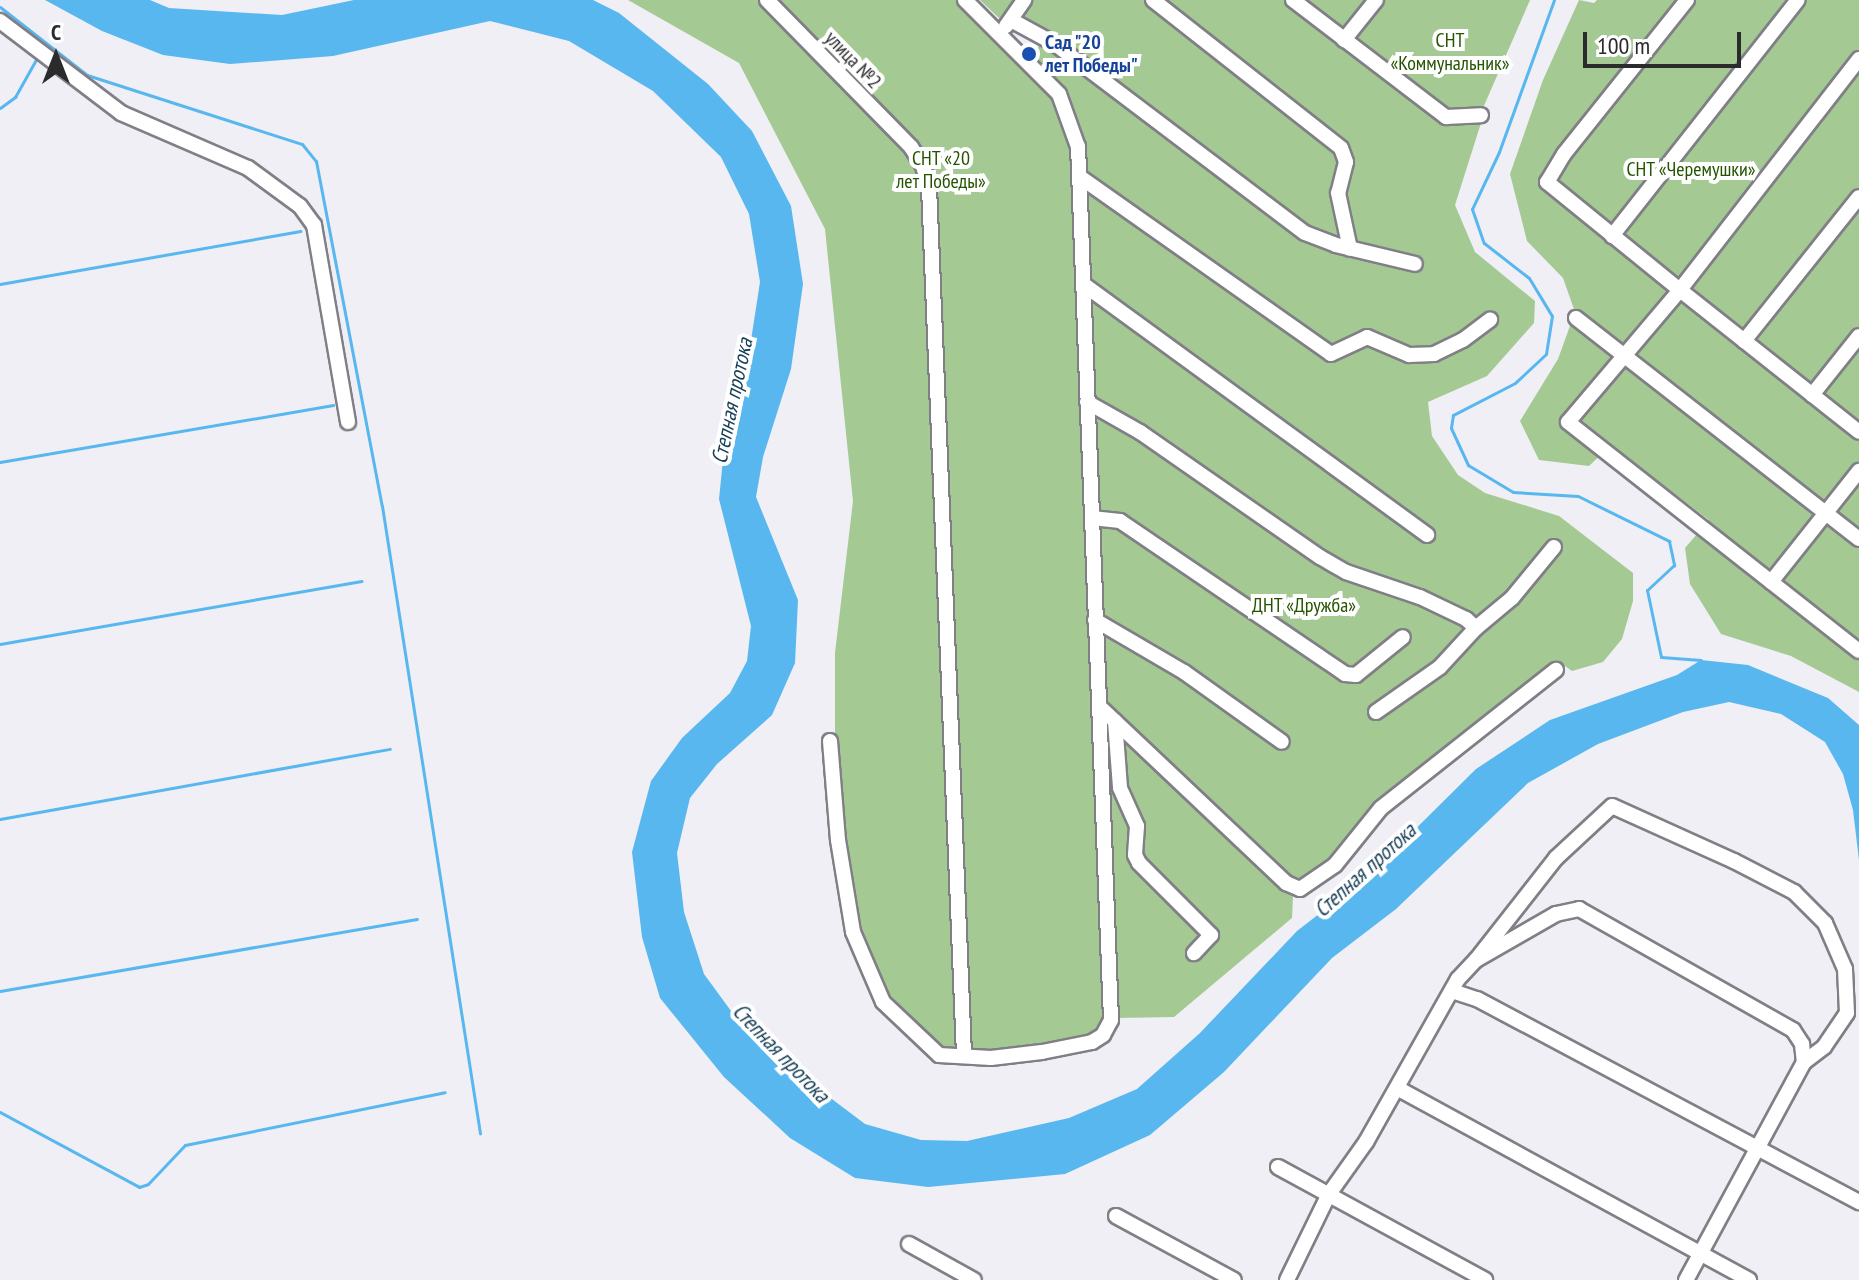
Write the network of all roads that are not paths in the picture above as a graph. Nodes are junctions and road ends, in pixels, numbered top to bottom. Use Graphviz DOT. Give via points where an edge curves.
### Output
graph roads {
  1 [pos="767,0"];
  2 [pos="965,0"];
  3 [pos="1024,0"];
  4 [pos="1153,0"];
  5 [pos="1293,0"];
  6 [pos="1376,0"];
  7 [pos="1687,0"];
  8 [pos="1798,0"];
  9 [pos="1011,20"];
  10 [pos="0,21"];
  11 [pos="999,35"];
  12 [pos="1344,40"];
  13 [pos="1859,59"];
  14 [pos="1481,115"];
  15 [pos="1080,177"];
  16 [pos="1859,197"];
  17 [pos="1612,236"];
  18 [pos="1350,249"];
  19 [pos="1415,264"];
  20 [pos="1083,284"];
  21 [pos="1680,290"];
  22 [pos="1576,318"];
  23 [pos="1490,320"];
  24 [pos="1859,336"];
  25 [pos="1744,341"];
  26 [pos="1622,354"];
  27 [pos="1812,395"];
  28 [pos="1087,402"];
  29 [pos="348,422"];
  30 [pos="1859,432"];
  31 [pos="1859,471"];
  32 [pos="1826,514"];
  33 [pos="1092,518"];
  34 [pos="1427,535"];
  35 [pos="1859,539"];
  36 [pos="1554,547"];
  37 [pos="1771,582"];
  38 [pos="1095,620"];
  39 [pos="1476,628"];
  40 [pos="1403,637"];
  41 [pos="1859,651"];
  42 [pos="1556,670"];
  43 [pos="1100,707"];
  44 [pos="1376,712"];
  45 [pos="1115,721"];
  46 [pos="830,741"];
  47 [pos="1282,742"];
  48 [pos="1194,953"];
  49 [pos="1476,960"];
  50 [pos="1452,991"];
  51 [pos="964,1055"];
  52 [pos="1804,1062"];
  53 [pos="1397,1088"];
  54 [pos="1757,1146"];
  55 [pos="1278,1167"];
  56 [pos="1329,1194"];
  57 [pos="1859,1202"];
  58 [pos="1116,1216"];
  59 [pos="909,1244"];
  60 [pos="1702,1253"];
  61 [pos="974,1280"];
  62 [pos="1234,1280"];
  63 [pos="1287,1280"];
  64 [pos="1485,1280"];
  65 [pos="1686,1280"];
  66 [pos="1749,1280"];
  1 -- 51 [label="street, улица №2" via="911,147 929,187"];
  2 -- 11 [label="street"];
  3 -- 9 [label="street"];
  4 -- 18 [label="street" via="1341,148 1346,162 1338,193"];
  5 -- 12 [label="street"];
  6 -- 12 [label="street"];
  7 -- 17 [label="street" via="1547,182"];
  8 -- 17 [label="street"];
  9 -- 11 [label="street"];
  9 -- 18 [label="street" via="1055,44 1305,233"];
  10 -- 29 [label="street" via="121,113 248,168 300,206 314,225"];
  11 -- 15 [label="street" via="1059,94 1078,147"];
  12 -- 14 [label="street" via="1446,117"];
  13 -- 21 [label="street"];
  15 -- 20 [label="street"];
  15 -- 23 [label="street" via="1331,354 1367,337 1409,355 1434,354"];
  16 -- 25 [label="street"];
  17 -- 21 [label="street"];
  18 -- 19 [label="street"];
  20 -- 28 [label="street"];
  20 -- 34 [label="street"];
  21 -- 25 [label="street"];
  21 -- 26 [label="street"];
  22 -- 26 [label="street"];
  24 -- 27 [label="street"];
  25 -- 27 [label="street"];
  26 -- 32 [label="street"];
  26 -- 37 [label="street" via="1568,422"];
  27 -- 30 [label="street"];
  28 -- 33 [label="street"];
  28 -- 39 [label="street" via="1140,432 1320,557 1346,572 1420,597"];
  31 -- 32 [label="street"];
  32 -- 35 [label="street"];
  32 -- 37 [label="street"];
  33 -- 38 [label="street"];
  33 -- 40 [label="street" via="1120,521 1345,674 1356,675"];
  36 -- 39 [label="street" via="1512,598"];
  37 -- 41 [label="street"];
  38 -- 43 [label="street"];
  38 -- 47 [label="street" via="1184,672"];
  39 -- 44 [label="street" via="1422,682"];
  42 -- 45 [label="street" via="1381,808 1335,865 1300,889 1286,883"];
  43 -- 45 [label="street"];
  43 -- 51 [label="street" via="1111,1020 1092,1042 991,1058"];
  45 -- 48 [label="street" via="1120,788 1137,826 1135,855 1211,935"];
  46 -- 51 [label="street" via="853,932 883,1002 939,1055"];
  49 -- 50 [label="street"];
  49 -- 52 [label="street" via="1556,914 1579,909 1793,1030"];
  49 -- 52 [label="street" via="1556,858 1612,806 1794,892 1825,923 1845,969 1849,1007 1824,1047"];
  50 -- 53 [label="street"];
  50 -- 54 [label="street" via="1477,999"];
  52 -- 54 [label="street"];
  53 -- 56 [label="street"];
  53 -- 60 [label="street"];
  54 -- 57 [label="street"];
  54 -- 60 [label="street"];
  55 -- 56 [label="street"];
  56 -- 63 [label="street"];
  56 -- 64 [label="street"];
  58 -- 62 [label="street"];
  59 -- 61 [label="street"];
  60 -- 65 [label="street"];
  60 -- 66 [label="street"];
}
